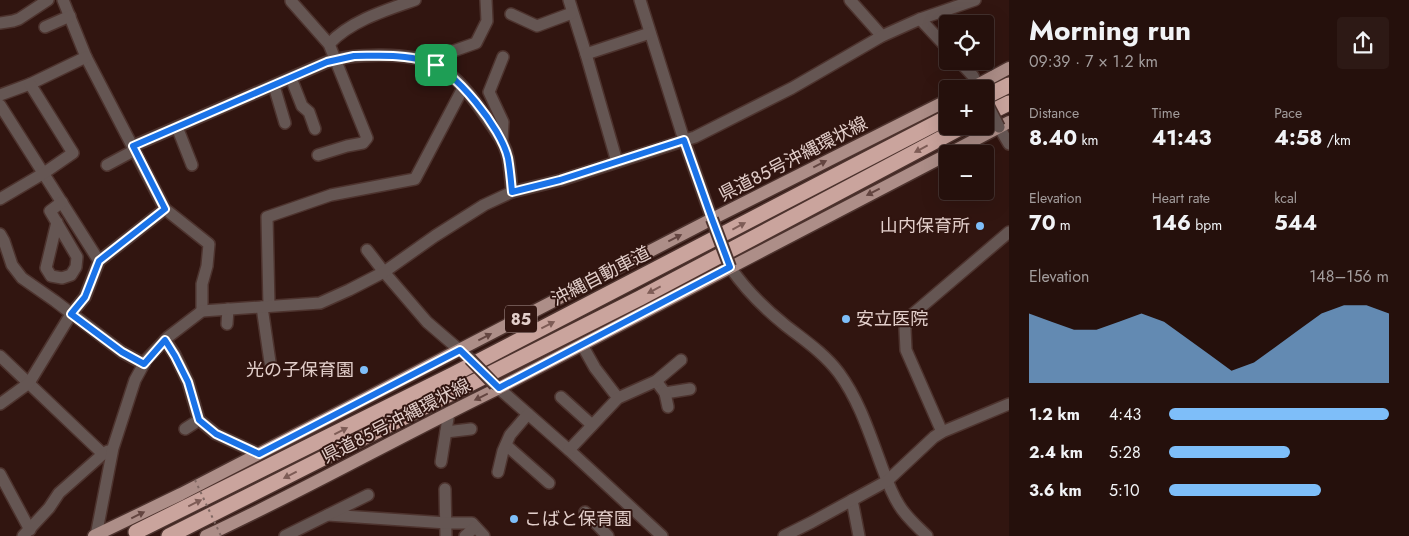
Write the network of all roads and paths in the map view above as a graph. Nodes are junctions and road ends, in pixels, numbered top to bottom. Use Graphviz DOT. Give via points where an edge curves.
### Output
graph roads {
  1 [pos="48,0"];
  2 [pos="63,0"];
  3 [pos="415,0"];
  4 [pos="486,0"];
  5 [pos="569,0"];
  6 [pos="640,0"];
  7 [pos="850,0"];
  8 [pos="975,0"];
  9 [pos="291,1"];
  10 [pos="572,13"];
  11 [pos="511,14"];
  12 [pos="70,16"];
  13 [pos="920,19"];
  14 [pos="0,23"];
  15 [pos="45,27"];
  16 [pos="650,33"];
  17 [pos="882,36"];
  18 [pos="939,39"];
  19 [pos="329,44"];
  20 [pos="586,54"];
  21 [pos="86,57"];
  22 [pos="503,57"];
  23 [pos="335,59"];
  24 [pos="425,61"];
  25 [pos="1009,68"];
  26 [pos="291,78"];
  27 [pos="994,80"];
  28 [pos="30,84"];
  29 [pos="1009,85"];
  30 [pos="274,86"];
  31 [pos="463,88"];
  32 [pos="994,88"];
  33 [pos="0,95"];
  34 [pos="1009,103"];
  35 [pos="0,105"];
  36 [pos="939,105"];
  37 [pos="994,110"];
  38 [pos="994,111"];
  39 [pos="939,122"];
  40 [pos="286,123"];
  41 [pos="1004,124"];
  42 [pos="177,127"];
  43 [pos="315,129"];
  44 [pos="947,135"];
  45 [pos="684,140"];
  46 [pos="502,142"];
  47 [pos="1009,144"];
  48 [pos="965,145"];
  49 [pos="134,148"];
  50 [pos="318,155"];
  51 [pos="939,159"];
  52 [pos="617,162"];
  53 [pos="192,165"];
  54 [pos="107,166"];
  55 [pos="44,173"];
  56 [pos="512,192"];
  57 [pos="0,199"];
  58 [pos="62,202"];
  59 [pos="165,209"];
  60 [pos="712,219"];
  61 [pos="57,222"];
  62 [pos="1009,232"];
  63 [pos="0,234"];
  64 [pos="367,250"];
  65 [pos="99,261"];
  66 [pos="730,267"];
  67 [pos="384,272"];
  68 [pos="265,306"];
  69 [pos="228,309"];
  70 [pos="202,310"];
  71 [pos="71,314"];
  72 [pos="227,324"];
  73 [pos="165,340"];
  74 [pos="582,344"];
  75 [pos="460,350"];
  76 [pos="0,356"];
  77 [pos="681,360"];
  78 [pos="270,362"];
  79 [pos="144,364"];
  80 [pos="656,381"];
  81 [pos="29,383"];
  82 [pos="497,387"];
  83 [pos="690,389"];
  84 [pos="665,393"];
  85 [pos="561,396"];
  86 [pos="618,398"];
  87 [pos="0,404"];
  88 [pos="1009,404"];
  89 [pos="668,407"];
  90 [pos="449,412"];
  91 [pos="528,414"];
  92 [pos="199,420"];
  93 [pos="592,425"];
  94 [pos="185,428"];
  95 [pos="471,429"];
  96 [pos="446,432"];
  97 [pos="942,432"];
  98 [pos="506,445"];
  99 [pos="569,450"];
  100 [pos="108,451"];
  101 [pos="259,454"];
  102 [pos="441,462"];
  103 [pos="498,472"];
  104 [pos="0,474"];
  105 [pos="194,480"];
  106 [pos="887,481"];
  107 [pos="549,483"];
  108 [pos="445,489"];
  109 [pos="368,495"];
  110 [pos="852,500"];
  111 [pos="585,512"];
  112 [pos="328,515"];
  113 [pos="447,523"];
  114 [pos="136,532"];
  115 [pos="480,532"];
  116 [pos="26,533"];
  117 [pos="95,536"];
  118 [pos="169,536"];
  119 [pos="206,536"];
  120 [pos="221,536"];
  121 [pos="285,536"];
  122 [pos="446,536"];
  123 [pos="465,536"];
  124 [pos="608,536"];
  125 [pos="662,536"];
  126 [pos="784,536"];
  127 [pos="859,536"];
  128 [pos="927,536"];
  1 -- 14 [label="street" via="19,19"];
  2 -- 12 [label="street"];
  3 -- 19 [label="street" via="372,14"];
  4 -- 24 [label="street" via="487,21 476,43"];
  5 -- 10 [label="street"];
  6 -- 16 [label="street"];
  7 -- 17 [label="street"];
  8 -- 13 [label="street"];
  9 -- 19 [label="street"];
  10 -- 11 [label="street" via="538,26"];
  10 -- 20 [label="street"];
  12 -- 15 [label="street"];
  12 -- 21 [label="street"];
  13 -- 17 [label="street"];
  13 -- 18 [label="street"];
  16 -- 20 [label="street"];
  16 -- 45 [label="street"];
  17 -- 45 [label="street" via="792,88"];
  19 -- 23 [label="street"];
  20 -- 52 [label="street"];
  21 -- 28 [label="street"];
  21 -- 49 [label="street"];
  22 -- 46 [label="street" via="489,92 502,122"];
  23 -- 24 [label="street" via="381,56"];
  23 -- 26 [label="street"];
  23 -- 50 [label="street" via="367,138 363,143"];
  24 -- 31 [label="street" via="448,73"];
  25 -- 27 [label="main road"];
  26 -- 30 [label="street"];
  26 -- 43 [label="street"];
  28 -- 33 [label="street"];
  28 -- 55 [label="street" via="73,153"];
  29 -- 32 [label="highway"];
  30 -- 40 [label="street"];
  30 -- 42 [label="street"];
  31 -- 46 [label="street"];
  31 -- 68 [label="street" via="415,179 331,195 267,217"];
  34 -- 37 [label="highway"];
  35 -- 55 [label="street"];
  60 -- 36 [label="main road, 県道85号沖縄環状線 / 85, one-way"];
  38 -- 41 [label="street, bridge"];
  114 -- 39 [label="highway, 沖縄自動車道, one-way" via="454,374"];
  41 -- 47 [label="street"];
  41 -- 48 [label="main road, 県道85号沖縄環状線"];
  42 -- 49 [label="street"];
  42 -- 53 [label="street"];
  44 -- 118 [label="highway, 沖縄自動車道, one-way" via="640,298"];
  45 -- 52 [label="street"];
  45 -- 60 [label="street"];
  46 -- 56 [label="street" via="508,158"];
  49 -- 54 [label="street"];
  49 -- 59 [label="street"];
  51 -- 66 [label="main road, 県道85号沖縄環状線, one-way"];
  52 -- 56 [label="street"];
  55 -- 57 [label="street"];
  55 -- 58 [label="street"];
  56 -- 67 [label="street" via="457,221"];
  58 -- 61 [label="street" via="50,210"];
  58 -- 65 [label="street"];
  59 -- 65 [label="street"];
  59 -- 70 [label="street" via="209,244 202,284"];
  60 -- 66 [label="street, bridge"];
  75 -- 60 [label="main road, 県道85号沖縄環状線 / 85, one-way"];
  62 -- 97 [label="street" via="907,319 906,350"];
  63 -- 71 [label="street" via="12,266 22,278"];
  64 -- 67 [label="street"];
  65 -- 71 [label="street" via="85,297"];
  66 -- 74 [label="main road, 県道85号沖縄環状線"];
  66 -- 106 [label="street" via="770,312 820,352 839,374 863,416"];
  67 -- 68 [label="street" via="320,303"];
  67 -- 75 [label="street" via="426,322"];
  68 -- 69 [label="street"];
  68 -- 78 [label="street"];
  69 -- 70 [label="street"];
  69 -- 72 [label="street"];
  70 -- 73 [label="street"];
  71 -- 79 [label="street" via="122,352"];
  71 -- 81 [label="street"];
  73 -- 79 [label="street"];
  73 -- 92 [label="street" via="188,382"];
  74 -- 82 [label="main road, 県道85号沖縄環状線"];
  74 -- 86 [label="street"];
  75 -- 82 [label="street, bridge"];
  75 -- 101 [label="main road, 県道85号沖縄環状線 / 85"];
  76 -- 81 [label="street"];
  77 -- 80 [label="street"];
  79 -- 100 [label="street"];
  80 -- 84 [label="street"];
  80 -- 86 [label="street"];
  81 -- 87 [label="street"];
  81 -- 100 [label="street"];
  82 -- 90 [label="main road, 県道85号沖縄環状線, one-way"];
  82 -- 91 [label="street"];
  83 -- 84 [label="street"];
  84 -- 89 [label="street"];
  85 -- 93 [label="street"];
  86 -- 93 [label="street"];
  88 -- 97 [label="street"];
  90 -- 96 [label="street"];
  90 -- 119 [label="main road, 県道85号沖縄環状線"];
  91 -- 98 [label="street" via="510,435"];
  91 -- 99 [label="street"];
  92 -- 94 [label="street"];
  92 -- 101 [label="street" via="216,434"];
  93 -- 99 [label="street"];
  95 -- 96 [label="street"];
  96 -- 102 [label="street"];
  97 -- 106 [label="street"];
  98 -- 103 [label="street"];
  98 -- 107 [label="street"];
  99 -- 125 [label="street"];
  100 -- 116 [label="street" via="59,493"];
  100 -- 117 [label="street"];
  117 -- 101 [label="main road, 県道85号沖縄環状線 / 85, one-way"];
  104 -- 116 [label="street"];
  105 -- 120 [label="path, bridge"];
  106 -- 110 [label="street"];
  106 -- 128 [label="street" via="902,510"];
  108 -- 113 [label="street"];
  109 -- 112 [label="street"];
  110 -- 126 [label="street"];
  110 -- 127 [label="street"];
  111 -- 124 [label="street"];
  112 -- 113 [label="street"];
  112 -- 121 [label="street"];
  113 -- 115 [label="street" via="472,523"];
  113 -- 122 [label="street"];
  115 -- 123 [label="street"];
}
